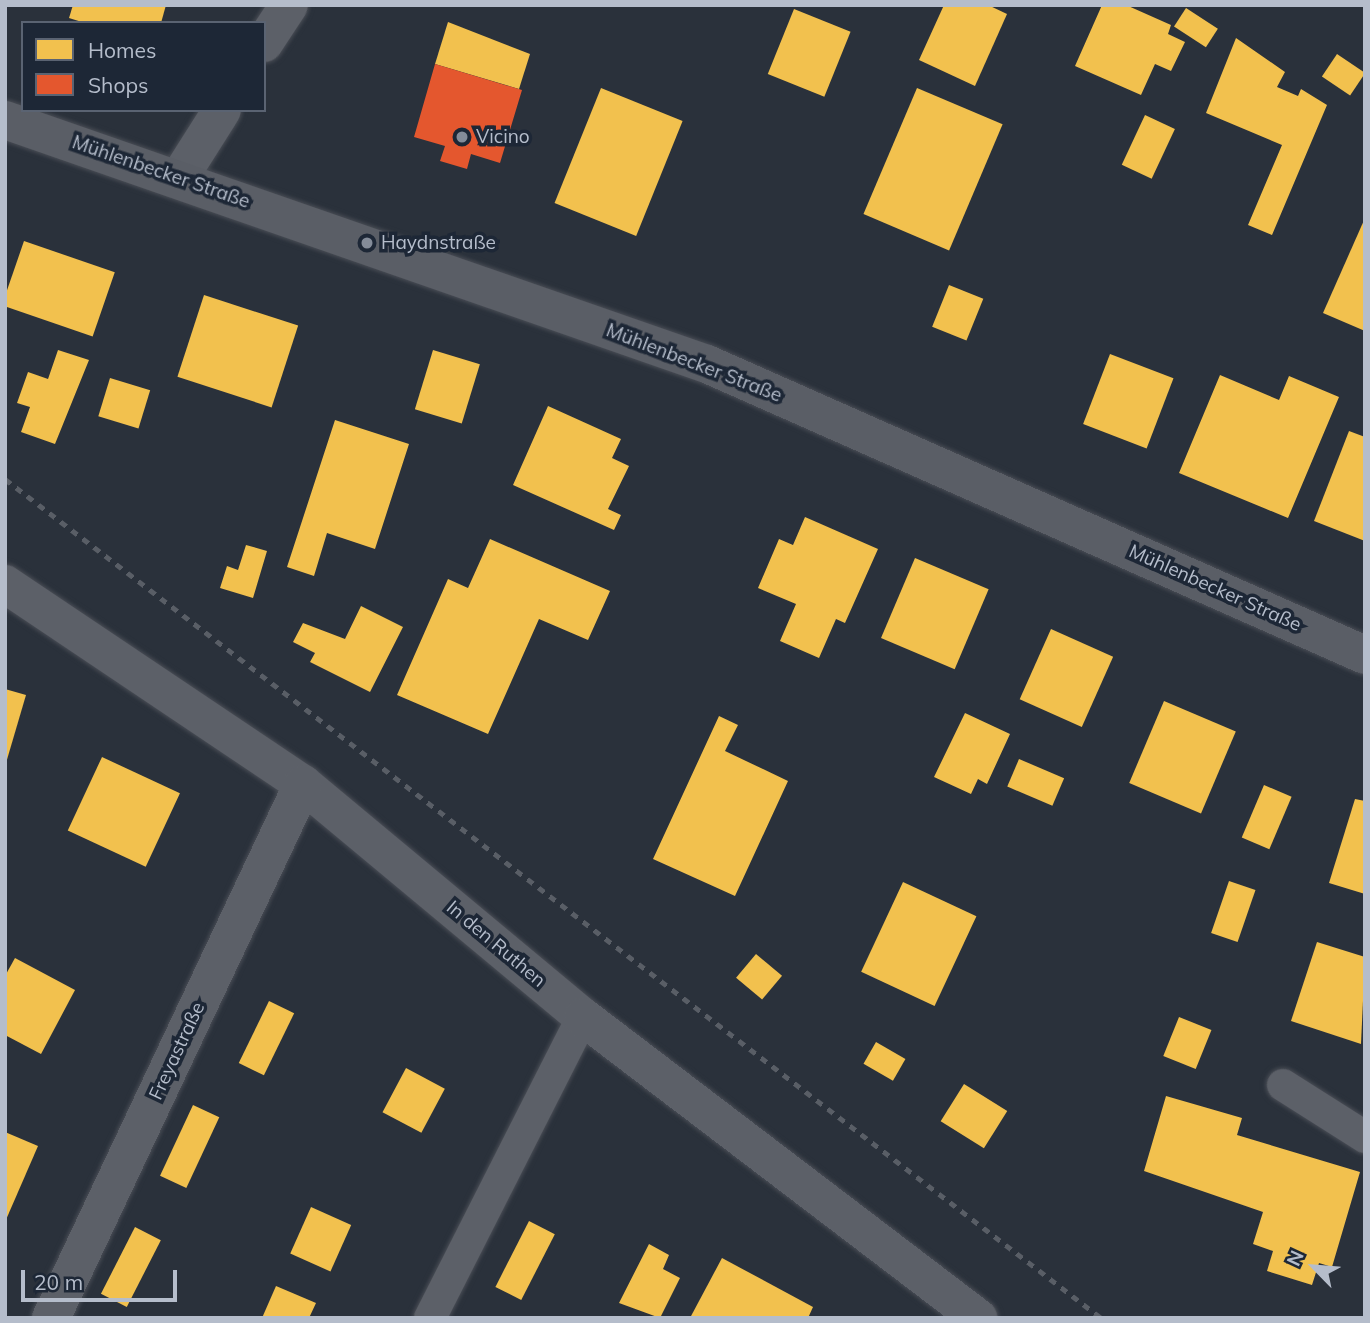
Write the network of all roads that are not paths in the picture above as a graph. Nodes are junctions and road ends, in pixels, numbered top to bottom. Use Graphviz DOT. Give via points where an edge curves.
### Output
graph roads {
  1 [pos="289,5"];
  2 [pos="266,41"];
  3 [pos="221,112"];
  4 [pos="5,120"];
  5 [pos="179,178"];
  6 [pos="5,584"];
  7 [pos="1365,654"];
  8 [pos="303,783"];
  9 [pos="583,1017"];
  10 [pos="1283,1085"];
  11 [pos="1365,1137"];
  12 [pos="51,1318"];
  13 [pos="430,1318"];
  14 [pos="978,1318"];
  1 -- 2 [label="street"];
  3 -- 5 [label="street"];
  4 -- 5 [label="main road, Mühlenbecker Straße"];
  5 -- 7 [label="main road, Mühlenbecker Straße" via="708,364"];
  6 -- 8 [label="street, In den Ruthen"];
  8 -- 9 [label="street, In den Ruthen"];
  8 -- 12 [label="street, Freyastraße"];
  9 -- 13 [label="lane"];
  9 -- 14 [label="street, In den Ruthen"];
  10 -- 11 [label="lane"];
}
